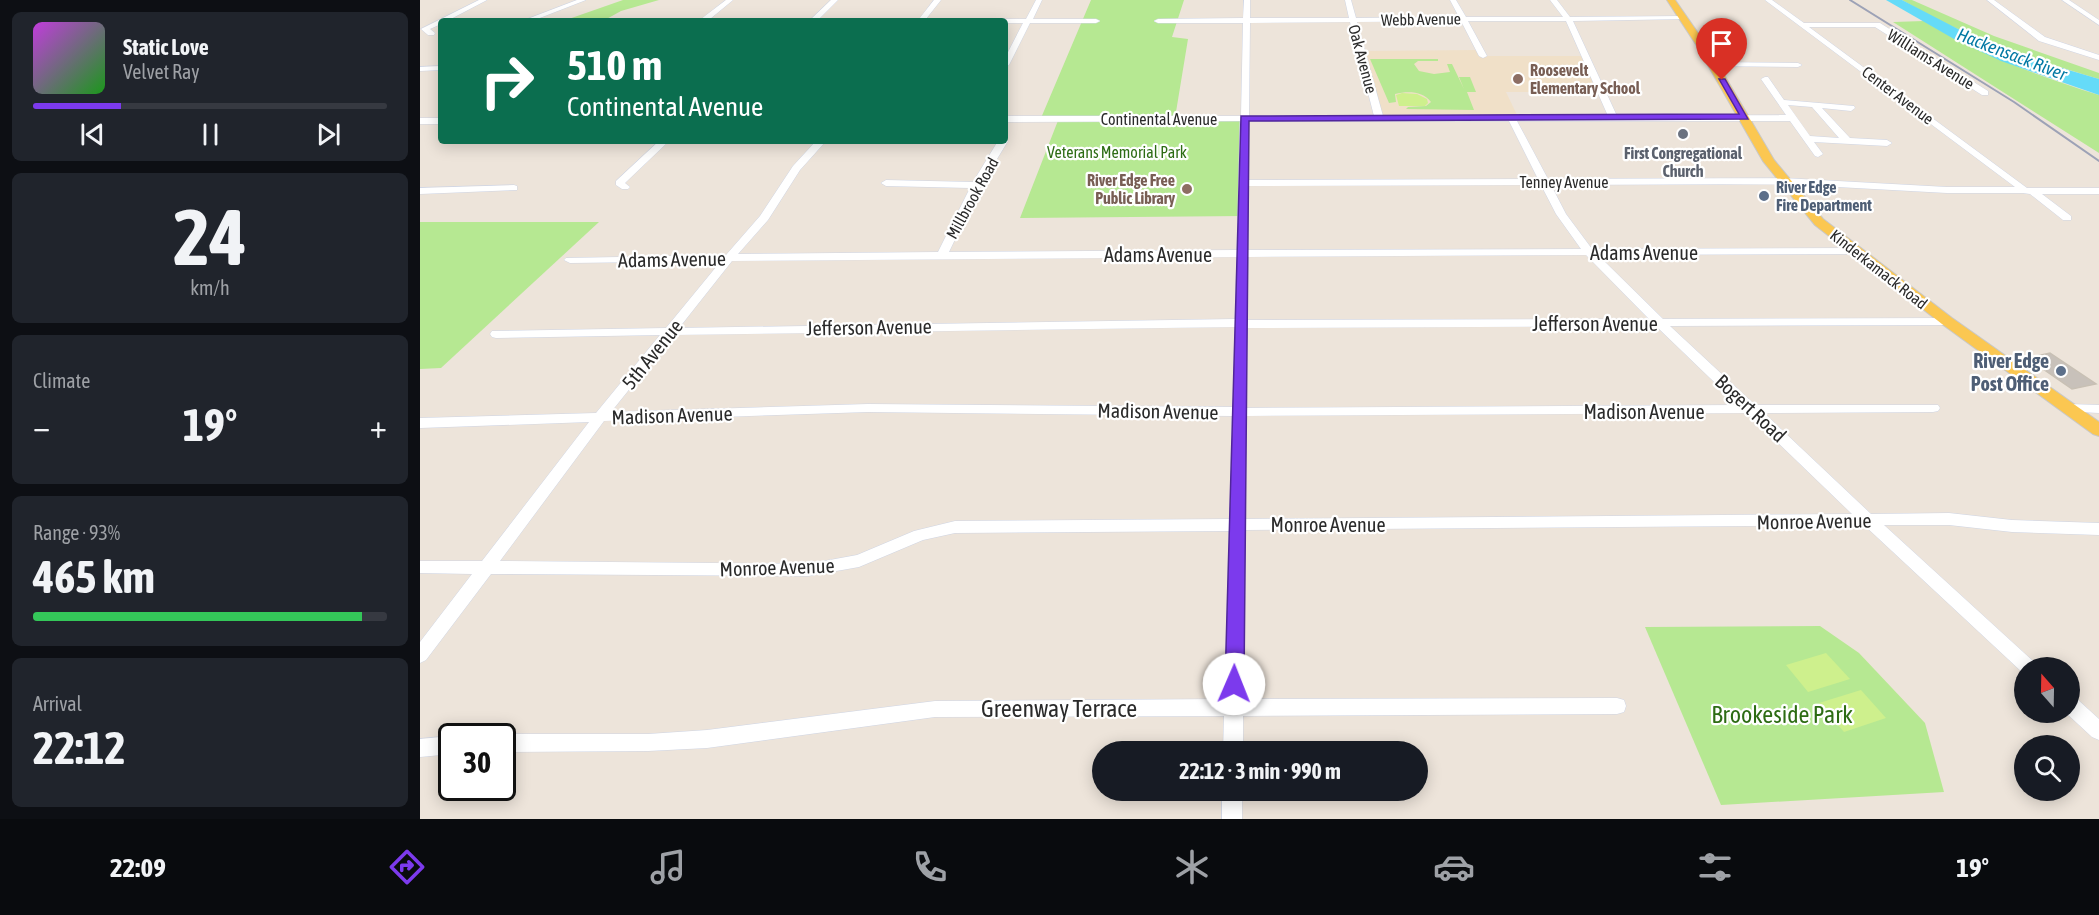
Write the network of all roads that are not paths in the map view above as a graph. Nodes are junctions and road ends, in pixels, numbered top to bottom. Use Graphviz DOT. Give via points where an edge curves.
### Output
graph roads {
  1 [pos="484,0"];
  2 [pos="583,0"];
  3 [pos="730,0"];
  4 [pos="835,0"];
  5 [pos="938,0"];
  6 [pos="1040,0"];
  7 [pos="1247,0"];
  8 [pos="1348,0"];
  9 [pos="1454,0"];
  10 [pos="1553,0"];
  11 [pos="1671,0"];
  12 [pos="1768,0"];
  13 [pos="1990,0"];
  14 [pos="2065,0"];
  15 [pos="1685,9"];
  16 [pos="447,18"];
  17 [pos="534,18"];
  18 [pos="708,18"];
  19 [pos="816,18"];
  20 [pos="924,18"];
  21 [pos="1463,18"];
  22 [pos="1568,18"];
  23 [pos="1008,20"];
  24 [pos="1029,20"];
  25 [pos="1248,20"];
  26 [pos="1352,20"];
  27 [pos="1096,21"];
  28 [pos="1158,21"];
  29 [pos="438,23"];
  30 [pos="2099,23"];
  31 [pos="1804,25"];
  32 [pos="431,33"];
  33 [pos="438,33"];
  34 [pos="420,39"];
  35 [pos="1483,56"];
  36 [pos="2099,58"];
  37 [pos="1008,59"];
  38 [pos="1712,64"];
  39 [pos="1798,65"];
  40 [pos="438,68"];
  41 [pos="420,69"];
  42 [pos="1765,79"];
  43 [pos="1985,93"];
  44 [pos="1782,102"];
  45 [pos="1815,105"];
  46 [pos="1851,108"];
  47 [pos="1511,117"];
  48 [pos="1613,117"];
  49 [pos="1745,117"];
  50 [pos="1244,118"];
  51 [pos="1379,118"];
  52 [pos="1793,118"];
  53 [pos="1010,119"];
  54 [pos="438,121"];
  55 [pos="422,122"];
  56 [pos="1808,140"];
  57 [pos="1847,141"];
  58 [pos="1887,143"];
  59 [pos="661,144"];
  60 [pos="818,144"];
  61 [pos="1001,144"];
  62 [pos="1818,154"];
  63 [pos="1783,181"];
  64 [pos="1543,182"];
  65 [pos="886,183"];
  66 [pos="1245,183"];
  67 [pos="976,185"];
  68 [pos="625,187"];
  69 [pos="514,188"];
  70 [pos="420,191"];
  71 [pos="2099,191"];
  72 [pos="2031,192"];
  73 [pos="2067,218"];
  74 [pos="1855,251"];
  75 [pos="1589,252"];
  76 [pos="1244,254"];
  77 [pos="942,255"];
  78 [pos="729,258"];
  79 [pos="570,260"];
  80 [pos="1947,321"];
  81 [pos="1658,322"];
  82 [pos="1242,323"];
  83 [pos="672,330"];
  84 [pos="496,334"];
  85 [pos="1933,408"];
  86 [pos="2068,408"];
  87 [pos="2099,408"];
  88 [pos="1755,411"];
  89 [pos="1240,412"];
  90 [pos="600,417"];
  91 [pos="420,423"];
  92 [pos="2099,430"];
  93 [pos="1868,520"];
  94 [pos="1238,524"];
  95 [pos="2099,529"];
  96 [pos="420,567"];
  97 [pos="488,567"];
  98 [pos="420,655"];
  99 [pos="2017,657"];
  100 [pos="1617,706"];
  101 [pos="1234,707"];
  102 [pos="2080,714"];
  103 [pos="2099,731"];
  104 [pos="1233,741"];
  105 [pos="516,743"];
  106 [pos="438,746"];
  107 [pos="420,748"];
  108 [pos="1232,801"];
  109 [pos="1232,819"];
  1 -- 16 [label="street"];
  2 -- 17 [label="street"];
  3 -- 18 [label="street"];
  4 -- 19 [label="street"];
  5 -- 20 [label="street"];
  6 -- 24 [label="street"];
  7 -- 25 [label="street"];
  8 -- 26 [label="street, Oak Avenue"];
  9 -- 21 [label="street"];
  10 -- 22 [label="street"];
  11 -- 15 [label="main road, Kinderkamack Road"];
  12 -- 31 [label="street, Center Avenue"];
  13 -- 36 [label="street" via="2043,39"];
  14 -- 30 [label="street"];
  15 -- 22 [label="street, Webb Avenue"];
  15 -- 38 [label="main road, Kinderkamack Road"];
  21 -- 22 [label="street, Webb Avenue"];
  21 -- 26 [label="street, Webb Avenue"];
  21 -- 35 [label="street"];
  22 -- 48 [label="street"];
  23 -- 24 [label="street"];
  24 -- 27 [label="street"];
  24 -- 37 [label="street"];
  25 -- 26 [label="street, Webb Avenue"];
  25 -- 28 [label="street, Webb Avenue"];
  25 -- 50 [label="street"];
  26 -- 51 [label="street, Oak Avenue"];
  29 -- 32 [label="street" via="425,29"];
  31 -- 43 [label="street, Williams Avenue" via="1877,25"];
  31 -- 72 [label="street, Center Avenue"];
  32 -- 33 [label="street"];
  32 -- 34 [label="street"];
  38 -- 39 [label="street"];
  38 -- 49 [label="main road, Kinderkamack Road"];
  40 -- 41 [label="street"];
  42 -- 44 [label="street"];
  44 -- 45 [label="street"];
  44 -- 52 [label="street"];
  45 -- 46 [label="street"];
  45 -- 57 [label="street"];
  47 -- 48 [label="street, Continental Avenue"];
  47 -- 51 [label="street, Continental Avenue"];
  47 -- 64 [label="street, Bogert Road"];
  48 -- 49 [label="street, Continental Avenue"];
  49 -- 52 [label="street, Continental Avenue"];
  49 -- 63 [label="main road, Kinderkamack Road"];
  50 -- 51 [label="street, Continental Avenue"];
  50 -- 53 [label="street, Continental Avenue"];
  50 -- 66 [label="street"];
  52 -- 56 [label="street"];
  54 -- 55 [label="street"];
  56 -- 57 [label="street"];
  56 -- 62 [label="street"];
  57 -- 58 [label="street"];
  59 -- 68 [label="street" via="619,183"];
  60 -- 78 [label="street, 5th Avenue"];
  61 -- 67 [label="street, Millbrook Road"];
  63 -- 64 [label="street, Tenney Avenue"];
  63 -- 72 [label="street, Tenney Avenue"];
  63 -- 74 [label="main road, Kinderkamack Road" via="1819,222"];
  64 -- 66 [label="street, Tenney Avenue"];
  64 -- 75 [label="street, Bogert Road"];
  65 -- 67 [label="street"];
  66 -- 76 [label="street"];
  67 -- 77 [label="street, Millbrook Road"];
  69 -- 70 [label="street"];
  71 -- 72 [label="street, Tenney Avenue"];
  72 -- 73 [label="street, Center Avenue"];
  74 -- 75 [label="street, Adams Avenue"];
  74 -- 80 [label="main road, Kinderkamack Road"];
  75 -- 76 [label="street, Adams Avenue"];
  75 -- 81 [label="street, Bogert Road"];
  76 -- 77 [label="street, Adams Avenue"];
  76 -- 82 [label="street"];
  77 -- 78 [label="street, Adams Avenue"];
  78 -- 79 [label="street, Adams Avenue"];
  78 -- 83 [label="street, 5th Avenue"];
  80 -- 81 [label="street, Jefferson Avenue"];
  80 -- 86 [label="main road, Kinderkamack Road"];
  81 -- 82 [label="street, Jefferson Avenue"];
  81 -- 88 [label="street, Bogert Road"];
  82 -- 83 [label="street, Jefferson Avenue"];
  82 -- 89 [label="street"];
  83 -- 84 [label="street, Jefferson Avenue"];
  83 -- 90 [label="street, 5th Avenue"];
  85 -- 88 [label="street, Madison Avenue"];
  86 -- 87 [label="street"];
  86 -- 92 [label="main road, Kinderkamack Road"];
  88 -- 89 [label="street, Madison Avenue"];
  88 -- 93 [label="street, Bogert Road"];
  89 -- 90 [label="street, Madison Avenue" via="868,408"];
  89 -- 94 [label="street"];
  90 -- 91 [label="street, Madison Avenue"];
  90 -- 97 [label="street, 5th Avenue"];
  93 -- 94 [label="street, Monroe Avenue"];
  93 -- 95 [label="street, Monroe Avenue" via="1949,519"];
  93 -- 99 [label="street, Bogert Road"];
  94 -- 97 [label="street, Monroe Avenue" via="955,527 920,535 859,561 808,570"];
  94 -- 101 [label="street"];
  96 -- 97 [label="street, Monroe Avenue"];
  97 -- 98 [label="street, 5th Avenue"];
  100 -- 101 [label="street, Greenway Terrace"];
  101 -- 104 [label="street"];
  101 -- 105 [label="street, Greenway Terrace" via="935,709 662,743"];
  102 -- 103 [label="street"];
  106 -- 107 [label="street"];
  108 -- 109 [label="street"];
}
